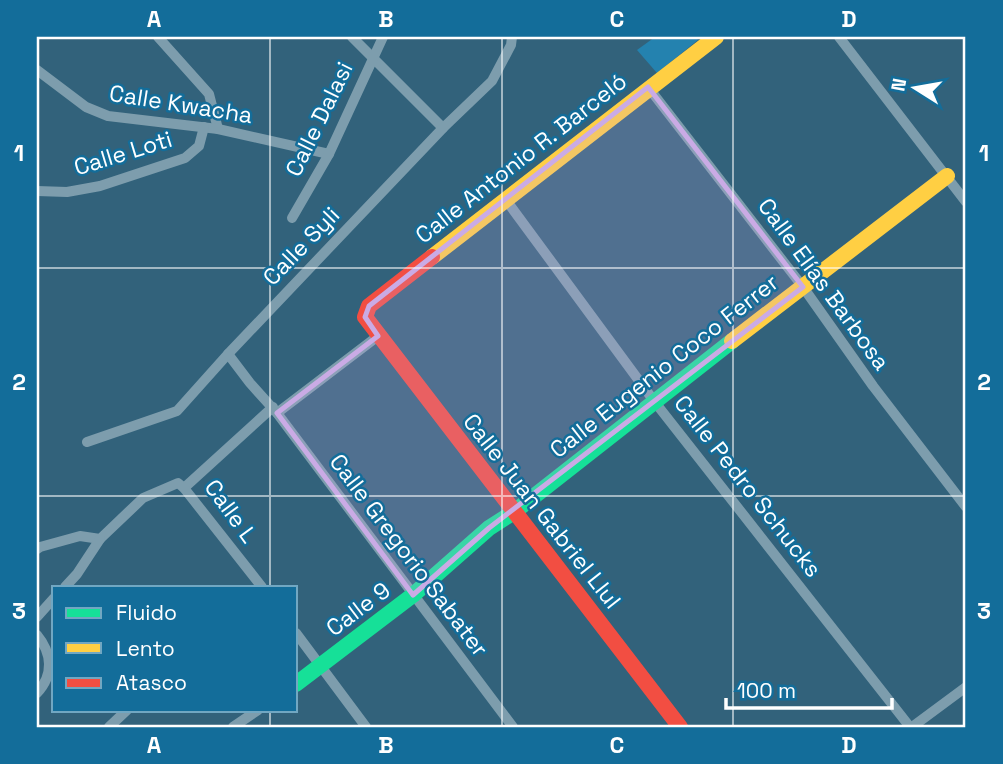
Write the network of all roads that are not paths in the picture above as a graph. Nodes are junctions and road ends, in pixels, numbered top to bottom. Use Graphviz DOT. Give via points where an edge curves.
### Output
graph roads {
  1 [pos="158,37"];
  2 [pos="352,37"];
  3 [pos="383,37"];
  4 [pos="512,37"];
  5 [pos="716,37"];
  6 [pos="839,37"];
  7 [pos="373,57"];
  8 [pos="37,70"];
  9 [pos="648,87"];
  10 [pos="204,127"];
  11 [pos="443,128"];
  12 [pos="218,129"];
  13 [pos="329,153"];
  14 [pos="947,176"];
  15 [pos="37,191"];
  16 [pos="506,200"];
  17 [pos="966,202"];
  18 [pos="292,218"];
  19 [pos="803,287"];
  20 [pos="374,329"];
  21 [pos="228,354"];
  22 [pos="654,401"];
  23 [pos="275,410"];
  24 [pos="87,442"];
  25 [pos="184,488"];
  26 [pos="966,506"];
  27 [pos="514,512"];
  28 [pos="100,539"];
  29 [pos="37,549"];
  30 [pos="66,586"];
  31 [pos="261,586"];
  32 [pos="413,596"];
  33 [pos="52,600"];
  34 [pos="37,617"];
  35 [pos="37,635"];
  36 [pos="298,636"];
  37 [pos="321,666"];
  38 [pos="298,683"];
  39 [pos="966,687"];
  40 [pos="37,693"];
  41 [pos="125,712"];
  42 [pos="255,712"];
  43 [pos="109,727"];
  44 [pos="233,727"];
  45 [pos="366,727"];
  46 [pos="513,727"];
  47 [pos="680,727"];
  48 [pos="911,727"];
  1 -- 12 [label="street" via="209,94"];
  2 -- 7 [label="street"];
  3 -- 7 [label="street, Calle Dalasi"];
  4 -- 11 [label="street, Calle Syli" via="492,81"];
  5 -- 9 [label="street, Calle Antonio R. Barceló"];
  6 -- 14 [label="street"];
  7 -- 11 [label="street"];
  7 -- 13 [label="street, Calle Dalasi"];
  8 -- 10 [label="street, Calle Kwacha" via="86,107 108,116"];
  9 -- 16 [label="street, Calle Antonio R. Barceló"];
  9 -- 19 [label="street, Calle Elías Barbosa"];
  10 -- 12 [label="street, Calle Kwacha"];
  10 -- 15 [label="street, Calle Loti" via="199,146 185,158 100,186"];
  11 -- 21 [label="street, Calle Syli"];
  12 -- 13 [label="street, Calle Kwacha"];
  13 -- 18 [label="street, Calle Dalasi"];
  14 -- 17 [label="street"];
  14 -- 19 [label="street, Calle Eugenio Coco Ferrer"];
  16 -- 20 [label="street, Calle Antonio R. Barceló" via="369,306 365,317"];
  16 -- 22 [label="street, Calle Pedro Schucks"];
  19 -- 22 [label="street, Calle Eugenio Coco Ferrer"];
  19 -- 26 [label="street, Calle Elías Barbosa"];
  20 -- 23 [label="street, Calle L"];
  20 -- 27 [label="street, Calle Juan Gabriel Llul"];
  21 -- 23 [label="street, Calle Gregorio Sabater"];
  21 -- 24 [label="street, Calle Syli" via="177,411"];
  22 -- 27 [label="street, Calle Eugenio Coco Ferrer"];
  22 -- 48 [label="street, Calle Pedro Schucks"];
  23 -- 25 [label="street, Calle L"];
  23 -- 32 [label="street, Calle Gregorio Sabater"];
  25 -- 28 [label="street" via="178,484 143,498"];
  25 -- 31 [label="street, Calle L"];
  27 -- 32 [label="street, Calle Eugenio Coco Ferrer" via="489,528"];
  27 -- 47 [label="street, Calle Juan Gabriel Llul"];
  28 -- 29 [label="street" via="80,536"];
  28 -- 30 [label="street"];
  32 -- 37 [label="street, Calle 9"];
  32 -- 46 [label="street, Calle Gregorio Sabater"];
  33 -- 34 [label="street"];
  35 -- 40 [label="street" via="46,646 50,664"];
  36 -- 37 [label="street"];
  37 -- 38 [label="street, Calle 9"];
  37 -- 45 [label="street"];
  39 -- 48 [label="street"];
  41 -- 43 [label="street"];
  42 -- 44 [label="street"];
}
